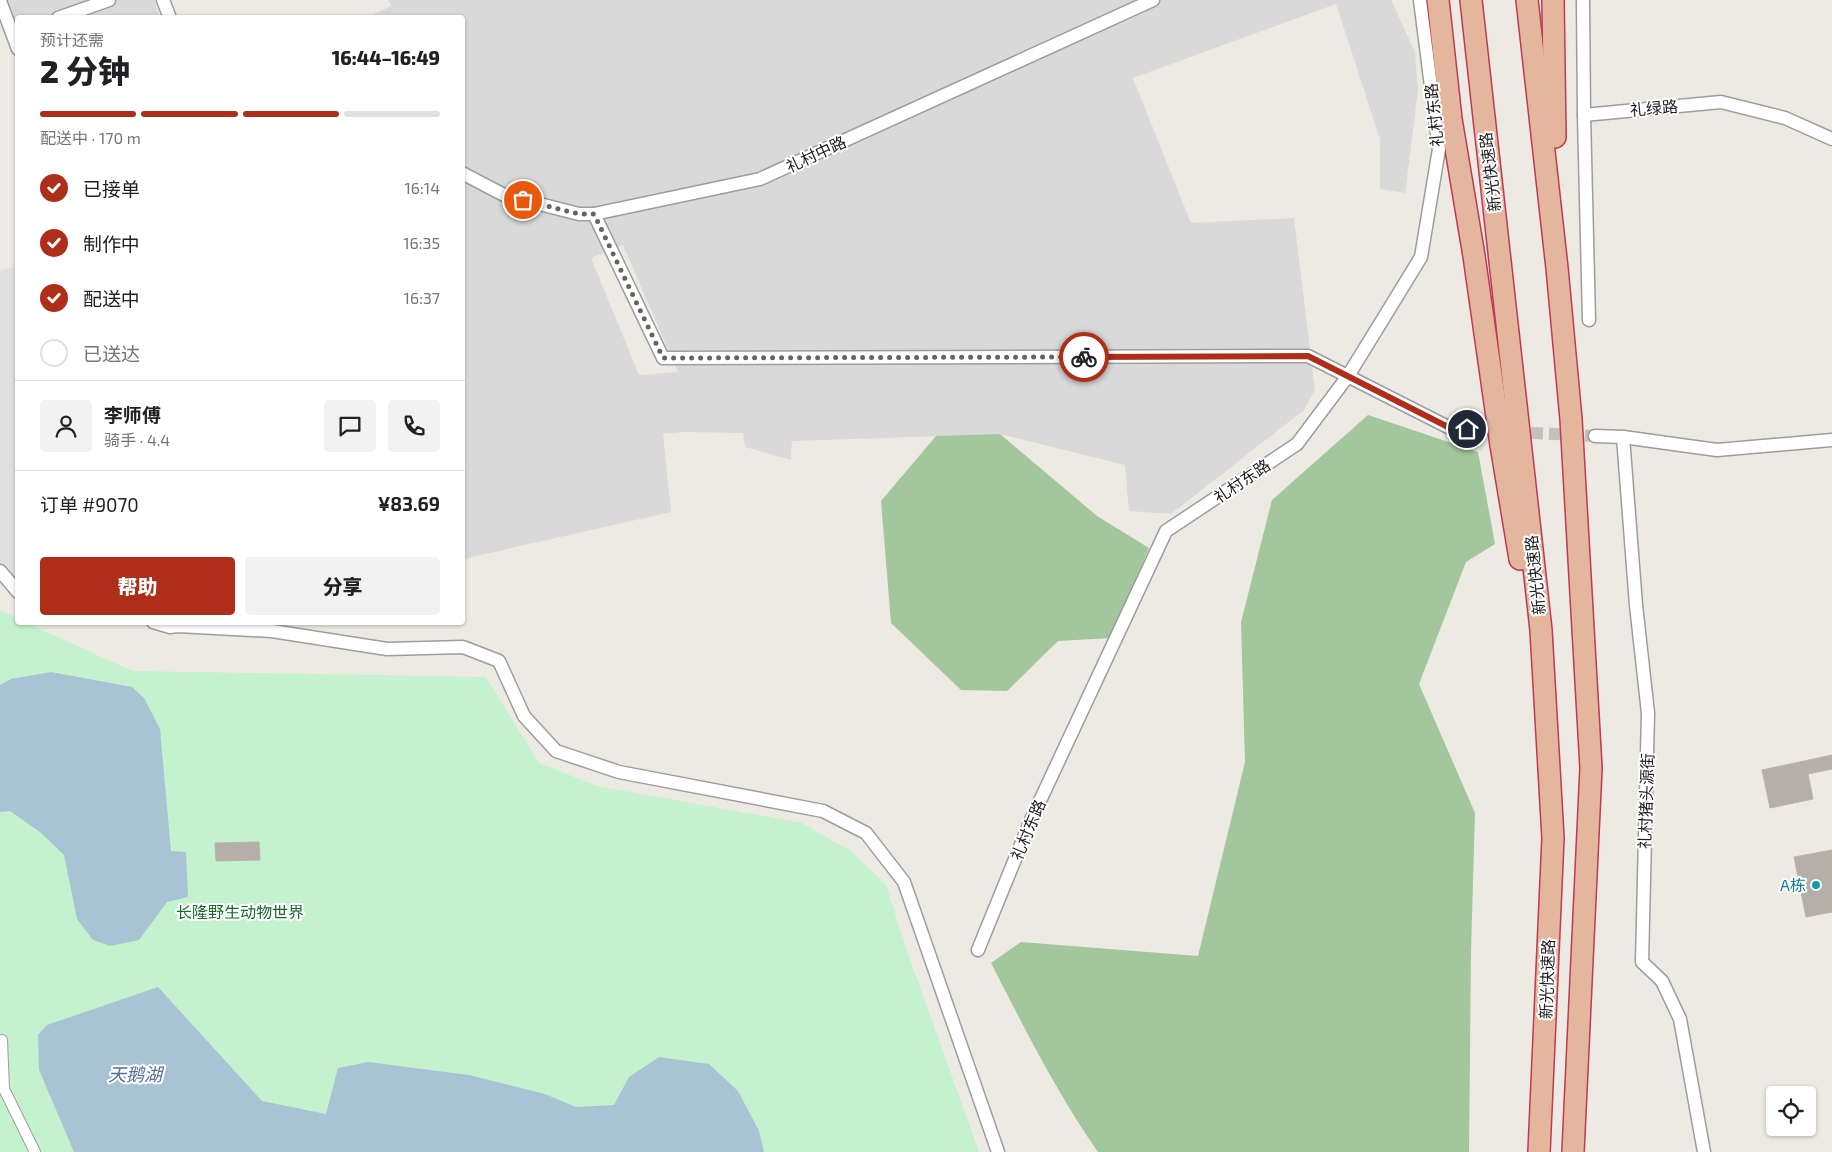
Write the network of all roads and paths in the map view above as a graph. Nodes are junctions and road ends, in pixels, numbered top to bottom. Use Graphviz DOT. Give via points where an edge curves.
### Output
graph roads {
  1 [pos="109,0"];
  2 [pos="163,0"];
  3 [pos="1153,0"];
  4 [pos="1420,0"];
  5 [pos="1438,0"];
  6 [pos="1470,0"];
  7 [pos="1527,0"];
  8 [pos="1553,0"];
  9 [pos="1583,0"];
  10 [pos="0,1"];
  11 [pos="66,15"];
  12 [pos="169,15"];
  13 [pos="15,32"];
  14 [pos="1584,115"];
  15 [pos="1832,139"];
  16 [pos="465,175"];
  17 [pos="594,214"];
  18 [pos="1557,268"];
  19 [pos="1589,320"];
  20 [pos="1348,376"];
  21 [pos="1482,430"];
  22 [pos="1595,436"];
  23 [pos="1623,437"];
  24 [pos="1832,440"];
  25 [pos="0,571"];
  26 [pos="15,588"];
  27 [pos="163,625"];
  28 [pos="1546,722"];
  29 [pos="978,950"];
  30 [pos="2,1040"];
  31 [pos="34,1152"];
  32 [pos="998,1152"];
  33 [pos="1539,1152"];
  34 [pos="1573,1152"];
  35 [pos="1704,1152"];
  1 -- 11 [label="street"];
  2 -- 12 [label="street"];
  3 -- 17 [label="street, 礼村中路" via="760,179"];
  4 -- 20 [label="street, 礼村东路" via="1438,149 1421,257"];
  5 -- 28 [label="highway" via="1451,119"];
  6 -- 28 [label="highway, 新光快速路" via="1540,620"];
  7 -- 18 [label="highway, 新光快速路"];
  8 -- 18 [label="highway"];
  9 -- 14 [label="street"];
  10 -- 13 [label="street"];
  14 -- 15 [label="street, 礼绿路" via="1721,102 1785,118"];
  14 -- 19 [label="street"];
  16 -- 17 [label="street, 礼村中路" via="504,195 579,214"];
  17 -- 20 [label="street" via="663,358 1308,356"];
  18 -- 34 [label="highway, 新光快速路" via="1571,419 1591,768"];
  20 -- 21 [label="street" via="1452,429"];
  20 -- 29 [label="street, 礼村东路" via="1297,444 1166,531 1031,820"];
  22 -- 23 [label="street"];
  23 -- 24 [label="street" via="1717,450"];
  23 -- 35 [label="street, 礼村猪头源街" via="1648,713 1642,962 1662,982 1680,1019"];
  25 -- 26 [label="street"];
  27 -- 32 [label="street" via="272,631 387,648 463,647 499,661 524,716 556,751 619,772 823,811 866,833 904,882"];
  28 -- 33 [label="highway, 新光快速路" via="1553,838"];
  30 -- 31 [label="street" via="4,1089"];
}
